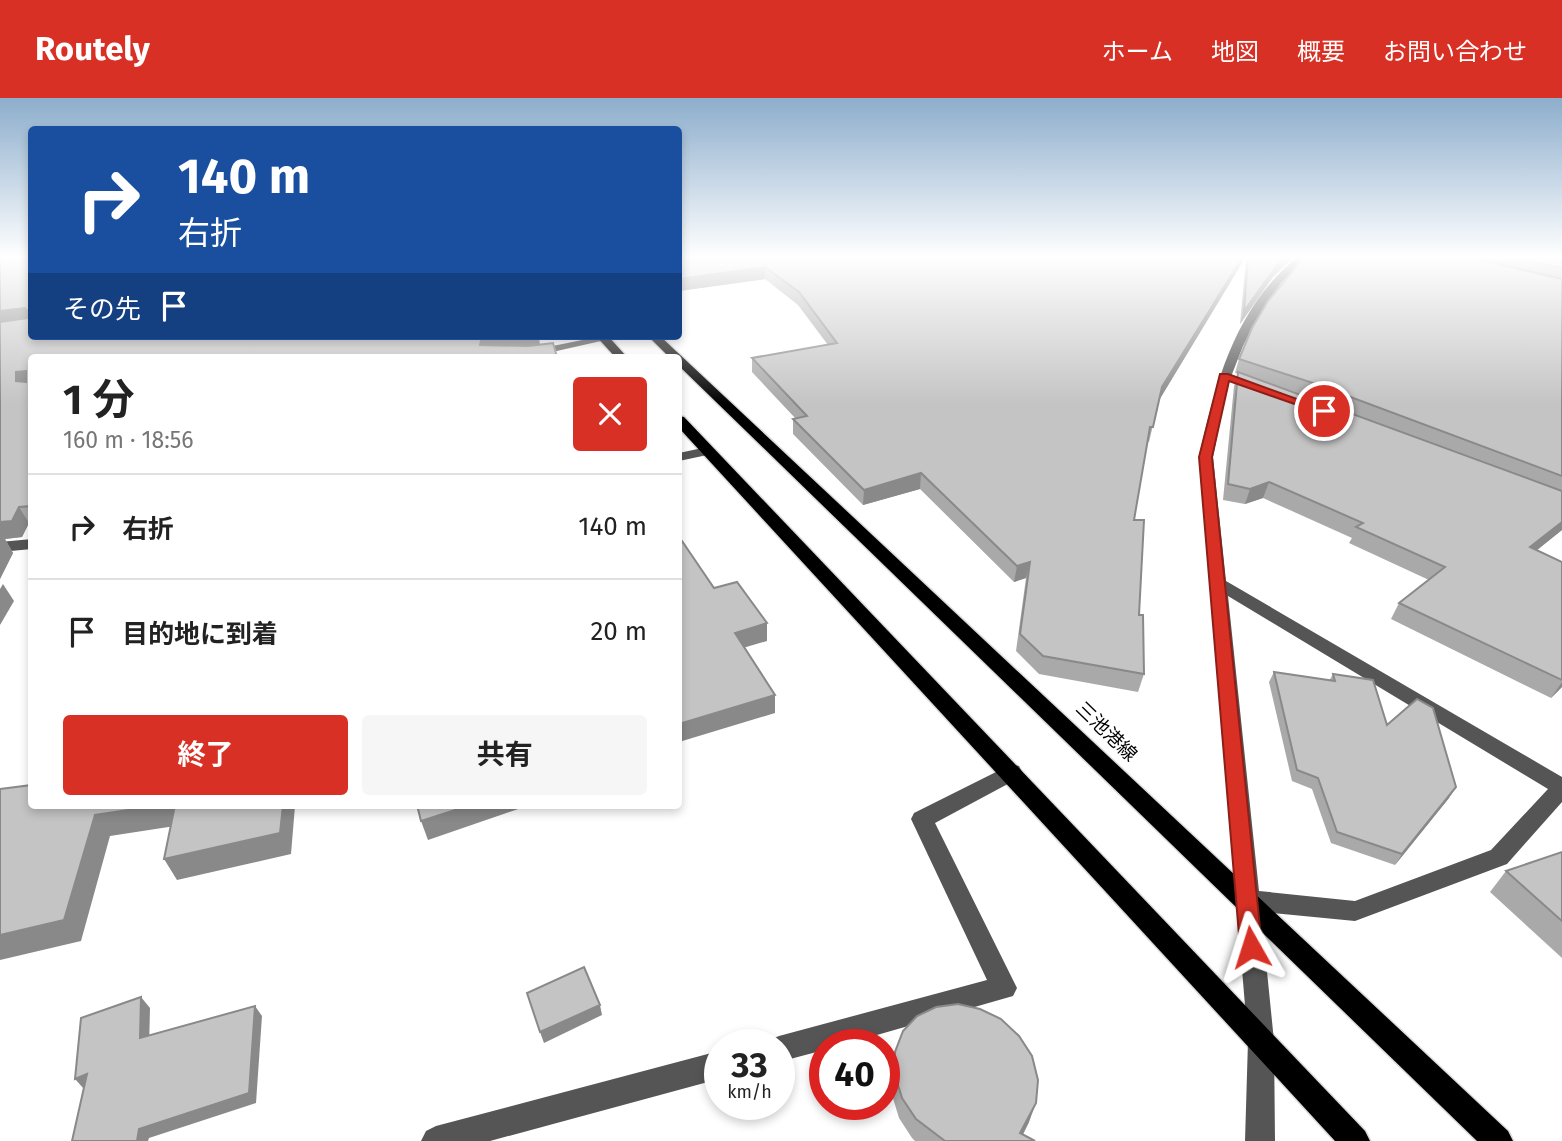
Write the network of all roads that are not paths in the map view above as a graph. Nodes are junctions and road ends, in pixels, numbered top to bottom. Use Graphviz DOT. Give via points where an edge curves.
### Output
graph roads {
  1 [pos="1261,307"];
  2 [pos="590,340"];
  3 [pos="606,340"];
  4 [pos="658,340"];
  5 [pos="528,354"];
  6 [pos="618,354"];
  7 [pos="674,354"];
  8 [pos="682,362"];
  9 [pos="682,423"];
  10 [pos="707,451"];
  11 [pos="682,456"];
  12 [pos="28,544"];
  13 [pos="0,547"];
  14 [pos="1218,583"];
  15 [pos="1012,772"];
  16 [pos="1562,787"];
  17 [pos="1246,900"];
  18 [pos="1261,1041"];
  19 [pos="795,1045"];
  20 [pos="704,1069"];
  21 [pos="436,1141"];
  22 [pos="1260,1141"];
  23 [pos="1355,1141"];
  24 [pos="1498,1141"];
  1 -- 14 [label="street" via="1247,330 1206,457"];
  2 -- 5 [label="street"];
  3 -- 6 [label="main road"];
  4 -- 7 [label="main road, 三池港線"];
  8 -- 17 [label="main road, 三池港線"];
  9 -- 10 [label="main road"];
  10 -- 11 [label="street"];
  10 -- 15 [label="main road"];
  12 -- 13 [label="street"];
  14 -- 16 [label="street"];
  14 -- 17 [label="street"];
  15 -- 18 [label="main road"];
  15 -- 19 [label="street" via="922,819 1004,988"];
  16 -- 17 [label="street" via="1499,857 1356,911"];
  17 -- 18 [label="street"];
  17 -- 24 [label="main road, 三池港線"];
  18 -- 22 [label="street"];
  18 -- 23 [label="main road"];
  20 -- 21 [label="street"];
}
